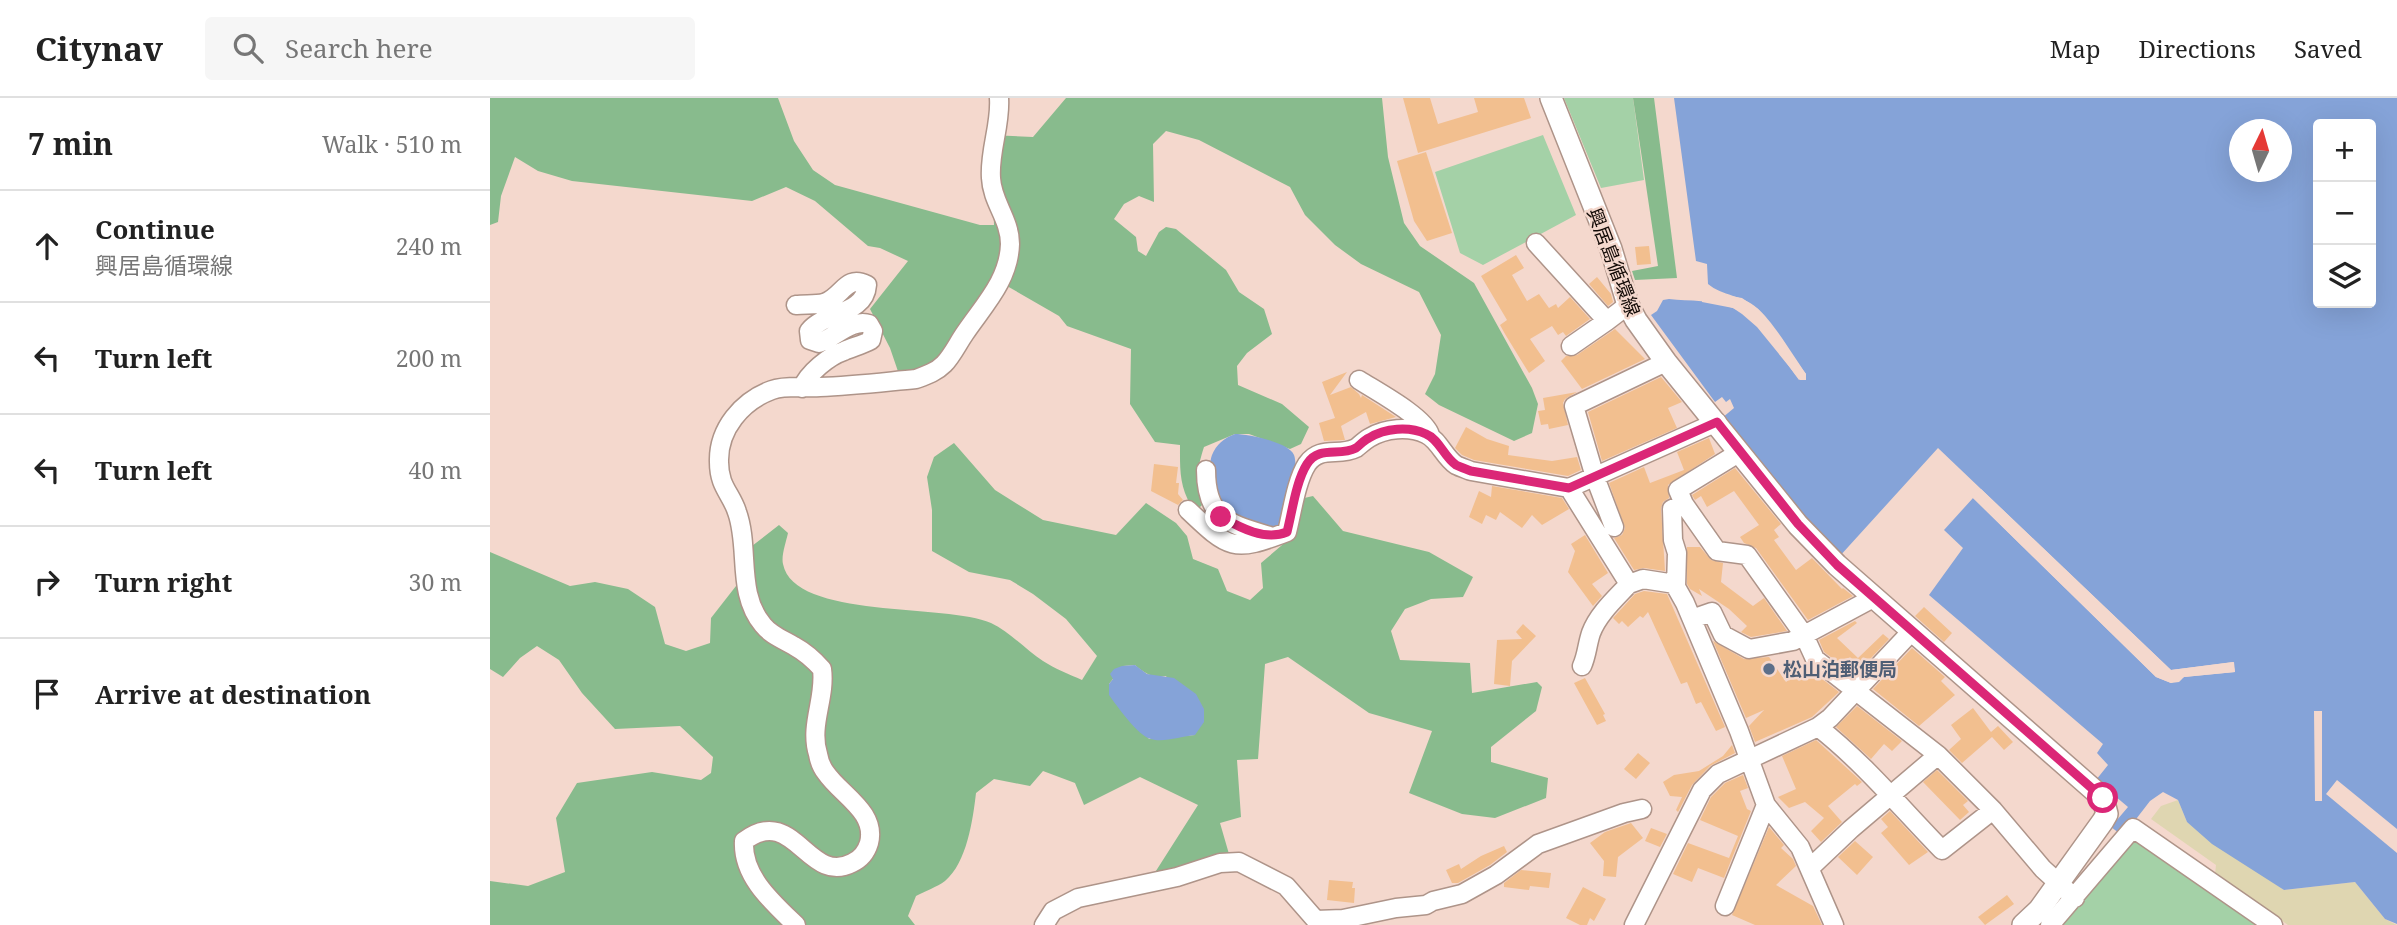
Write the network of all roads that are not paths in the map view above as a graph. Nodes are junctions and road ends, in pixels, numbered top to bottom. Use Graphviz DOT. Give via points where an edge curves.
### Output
graph roads {
  1 [pos="999,98"];
  2 [pos="1551,98"];
  3 [pos="1536,243"];
  4 [pos="1628,304"];
  5 [pos="796,305"];
  6 [pos="1607,321"];
  7 [pos="1571,346"];
  8 [pos="1666,362"];
  9 [pos="1359,380"];
  10 [pos="802,388"];
  11 [pos="1717,422"];
  12 [pos="1430,435"];
  13 [pos="1740,452"];
  14 [pos="1206,470"];
  15 [pos="1595,477"];
  16 [pos="1569,488"];
  17 [pos="1684,504"];
  18 [pos="1188,510"];
  19 [pos="1614,527"];
  20 [pos="1273,537"];
  21 [pos="1629,584"];
  22 [pos="1675,584"];
  23 [pos="1875,597"];
  24 [pos="1692,619"];
  25 [pos="1912,631"];
  26 [pos="1804,635"];
  27 [pos="1582,666"];
  28 [pos="1856,690"];
  29 [pos="1818,727"];
  30 [pos="1938,755"];
  31 [pos="1750,759"];
  32 [pos="1890,796"];
  33 [pos="1766,805"];
  34 [pos="1642,810"];
  35 [pos="1993,810"];
  36 [pos="1811,867"];
  37 [pos="2068,892"];
  38 [pos="1725,906"];
  39 [pos="1318,923"];
  40 [pos="796,925"];
  41 [pos="1044,925"];
  42 [pos="1634,925"];
  43 [pos="1834,925"];
  44 [pos="2023,925"];
  45 [pos="2050,925"];
  46 [pos="2273,925"];
  1 -- 10 [label="street" via="990,177 1008,224 1010,244 1000,283 946,362 934,372 916,379"];
  2 -- 4 [label="main road, 興居島循環線"];
  3 -- 6 [label="street"];
  4 -- 6 [label="street"];
  4 -- 8 [label="main road, 興居島循環線"];
  5 -- 10 [label="street" via="825,303 850,282 859,281 867,285 867,295 860,303 815,324 809,331 810,340 818,344 857,322 869,324 873,331 871,340 823,363"];
  6 -- 7 [label="street"];
  8 -- 11 [label="main road, 興居島循環線"];
  8 -- 15 [label="street" via="1574,406"];
  9 -- 12 [label="street" via="1412,415"];
  10 -- 40 [label="street" via="776,389 744,407 727,425 719,462 721,480 741,524 745,578 754,609 773,635 812,657 822,669 823,695 814,734 817,754 825,773 857,806 870,832 863,856 835,866 817,861 780,831 766,829 744,841 743,854 752,877"];
  11 -- 13 [label="main road, 興居島循環線"];
  11 -- 15 [label="street"];
  12 -- 16 [label="street" via="1456,465 1471,471"];
  12 -- 20 [label="street" via="1418,430 1382,431 1354,449 1315,455 1302,475 1287,532"];
  13 -- 17 [label="street" via="1678,490"];
  13 -- 23 [label="main road, 興居島循環線" via="1798,524"];
  14 -- 20 [label="street" via="1211,504 1221,517"];
  15 -- 16 [label="street"];
  15 -- 19 [label="street"];
  16 -- 21 [label="street"];
  17 -- 22 [label="street" via="1672,509"];
  17 -- 26 [label="street" via="1717,551 1746,555"];
  18 -- 20 [label="street" via="1217,538 1237,546"];
  21 -- 22 [label="street" via="1643,579"];
  21 -- 27 [label="street" via="1593,629"];
  22 -- 24 [label="street"];
  23 -- 25 [label="main road, 興居島循環線"];
  23 -- 26 [label="street"];
  24 -- 26 [label="street" via="1712,612 1723,635 1749,649"];
  24 -- 31 [label="street"];
  25 -- 28 [label="street"];
  25 -- 37 [label="main road, 興居島循環線" via="2103,798 2107,814"];
  26 -- 28 [label="street" via="1815,659"];
  28 -- 29 [label="street"];
  28 -- 30 [label="street"];
  29 -- 31 [label="street"];
  29 -- 32 [label="street"];
  30 -- 32 [label="street"];
  30 -- 35 [label="street"];
  31 -- 33 [label="street"];
  31 -- 42 [label="street" via="1718,774 1702,790"];
  32 -- 35 [label="street" via="1942,850"];
  32 -- 36 [label="street"];
  33 -- 36 [label="street" via="1795,838"];
  33 -- 38 [label="street"];
  34 -- 39 [label="street" via="1538,844 1462,894 1426,905"];
  35 -- 37 [label="street"];
  36 -- 43 [label="street"];
  37 -- 44 [label="main road, 興居島循環線"];
  37 -- 45 [label="street"];
  37 -- 46 [label="street" via="2133,828"];
  39 -- 41 [label="street" via="1286,886 1239,862 1078,898 1053,911"];
}
